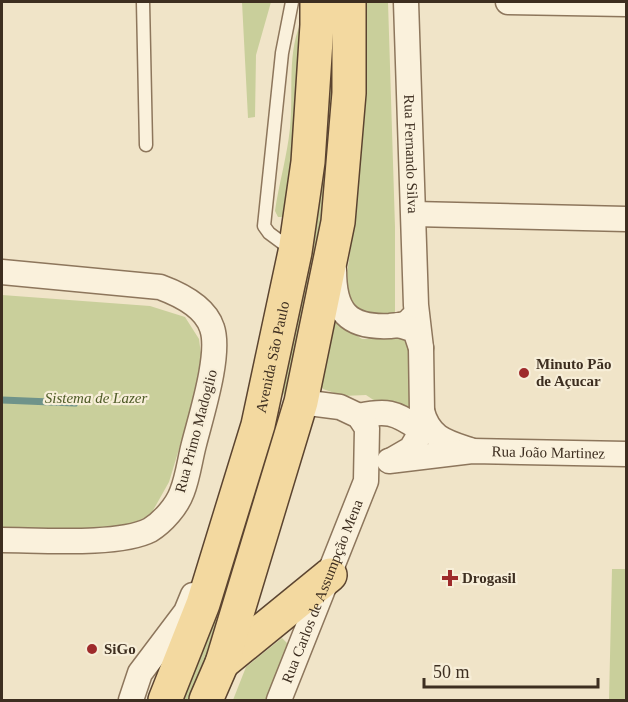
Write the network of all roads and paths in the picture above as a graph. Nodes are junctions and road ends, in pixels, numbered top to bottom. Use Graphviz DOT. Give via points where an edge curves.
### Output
graph roads {
  1 [pos="143,2"];
  2 [pos="292,2"];
  3 [pos="317,2"];
  4 [pos="349,2"];
  5 [pos="406,2"];
  6 [pos="508,2"];
  7 [pos="627,4"];
  8 [pos="146,145"];
  9 [pos="414,214"];
  10 [pos="627,219"];
  11 [pos="338,222"];
  12 [pos="295,252"];
  13 [pos="2,272"];
  14 [pos="416,305"];
  15 [pos="399,325"];
  16 [pos="421,348"];
  17 [pos="301,402"];
  18 [pos="359,416"];
  19 [pos="258,425"];
  20 [pos="417,429"];
  21 [pos="472,451"];
  22 [pos="627,454"];
  23 [pos="389,461"];
  24 [pos="366,481"];
  25 [pos="228,523"];
  26 [pos="2,540"];
  27 [pos="330,575"];
  28 [pos="222,663"];
  29 [pos="131,700"];
  30 [pos="165,700"];
  31 [pos="206,700"];
  32 [pos="279,700"];
  1 -- 8 [label="lane"];
  2 -- 12 [label="lane" via="282,52 264,226"];
  3 -- 12 [label="main road, Avenida São Paulo" via="308,162"];
  4 -- 11 [label="main road" via="349,93"];
  5 -- 9 [label="street, Rua Fernando Silva"];
  6 -- 7 [label="street"];
  9 -- 10 [label="street"];
  9 -- 14 [label="street, Rua Fernando Silva"];
  11 -- 15 [label="street" via="334,288 340,307 353,320 368,326"];
  11 -- 17 [label="main road"];
  12 -- 19 [label="main road, Avenida São Paulo"];
  13 -- 26 [label="street, Rua Primo Madoglio" via="160,287 179,294 194,304 213,328 214,361 182,494 165,519 150,530 129,537"];
  14 -- 15 [label="street" via="408,323"];
  14 -- 16 [label="street, Rua Fernando Silva"];
  15 -- 16 [label="street" via="414,330"];
  16 -- 20 [label="street, Rua Fernando Silva"];
  17 -- 18 [label="street" via="340,407"];
  17 -- 19 [label="main road" via="278,407"];
  17 -- 28 [label="main road"];
  18 -- 20 [label="street" via="388,412 403,417"];
  18 -- 24 [label="street" via="367,428"];
  19 -- 25 [label="main road, Avenida São Paulo"];
  20 -- 21 [label="street, Rua João Martinez" via="425,424 446,442"];
  20 -- 23 [label="street"];
  21 -- 22 [label="street, Rua João Martinez"];
  21 -- 23 [label="street, Rua João Martinez"];
  23 -- 24 [label="street"];
  24 -- 27 [label="street, Rua Carlos de Assumpção Mena"];
  25 -- 29 [label="street" via="186,612 140,673"];
  25 -- 30 [label="main road, Avenida São Paulo"];
  27 -- 28 [label="main road"];
  27 -- 32 [label="street, Rua Carlos de Assumpção Mena"];
  28 -- 31 [label="main road"];
}
